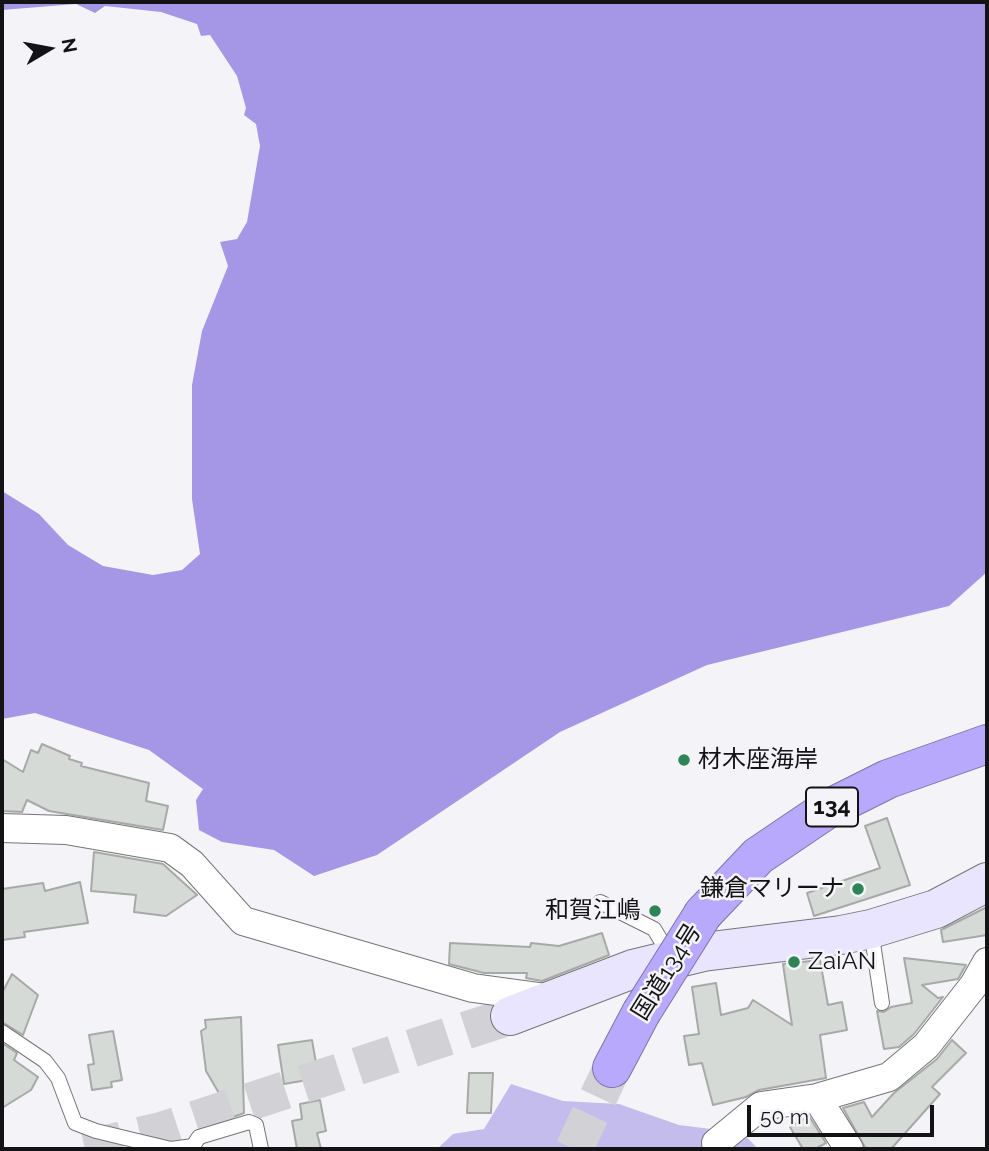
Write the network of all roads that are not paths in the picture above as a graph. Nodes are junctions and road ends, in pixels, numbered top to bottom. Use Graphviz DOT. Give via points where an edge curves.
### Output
graph roads {
  1 [pos="987,744"];
  2 [pos="2,828"];
  3 [pos="987,882"];
  4 [pos="600,902"];
  5 [pos="870,929"];
  6 [pos="673,960"];
  7 [pos="983,979"];
  8 [pos="557,999"];
  9 [pos="882,1003"];
  10 [pos="510,1016"];
  11 [pos="2,1032"];
  12 [pos="612,1068"];
  13 [pos="817,1098"];
  14 [pos="716,1143"];
  15 [pos="261,1149"];
  16 [pos="849,1149"];
  1 -- 12 [label="highway, 国道134号 / 134, bridge" via="888,779 826,810 758,856 703,914"];
  2 -- 8 [label="street" via="66,830 170,848 192,864 243,921 473,988"];
  3 -- 5 [label="street" via="936,909"];
  4 -- 6 [label="lane" via="654,929"];
  5 -- 6 [label="street"];
  5 -- 9 [label="lane"];
  6 -- 8 [label="street"];
  7 -- 13 [label="street" via="926,1046 890,1077"];
  8 -- 10 [label="street"];
  11 -- 15 [label="lane" via="45,1061 58,1079 75,1123 171,1149 193,1146 199,1137 249,1122 256,1125"];
  13 -- 14 [label="street" via="761,1106"];
  13 -- 16 [label="street"];
}
